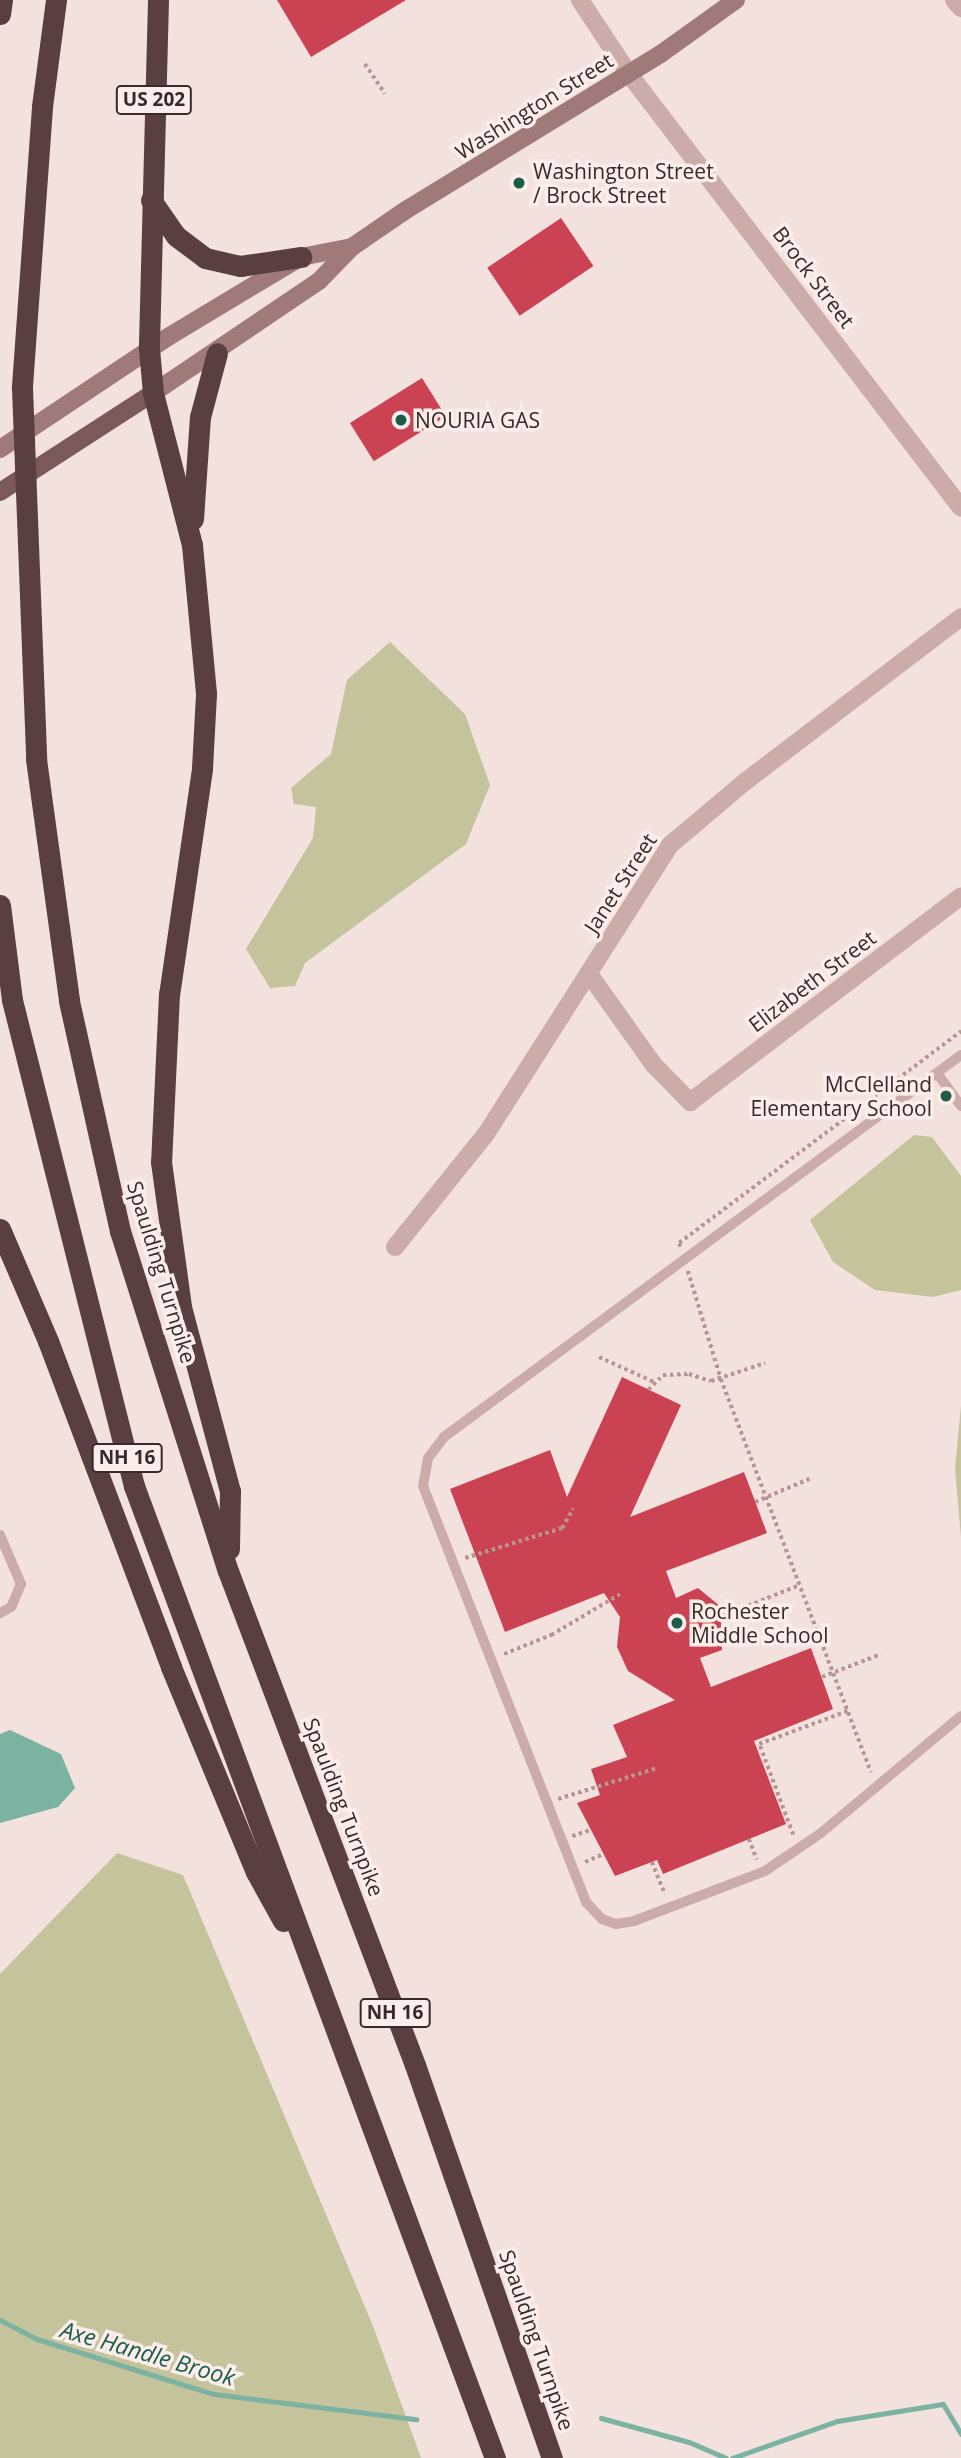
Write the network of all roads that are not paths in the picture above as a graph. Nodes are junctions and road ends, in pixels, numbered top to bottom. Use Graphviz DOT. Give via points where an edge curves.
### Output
graph roads {
  1 [pos="2,0"];
  2 [pos="56,0"];
  3 [pos="158,0"];
  4 [pos="580,0"];
  5 [pos="736,0"];
  6 [pos="954,0"];
  7 [pos="961,8"];
  8 [pos="0,14"];
  9 [pos="629,74"];
  10 [pos="150,200"];
  11 [pos="352,247"];
  12 [pos="300,257"];
  13 [pos="149,349"];
  14 [pos="218,353"];
  15 [pos="153,393"];
  16 [pos="0,449"];
  17 [pos="0,492"];
  18 [pos="961,508"];
  19 [pos="192,545"];
  20 [pos="961,617"];
  21 [pos="961,896"];
  22 [pos="0,905"];
  23 [pos="589,974"];
  24 [pos="961,1055"];
  25 [pos="937,1073"];
  26 [pos="961,1106"];
  27 [pos="0,1229"];
  28 [pos="395,1247"];
  29 [pos="0,1535"];
  30 [pos="228,1571"];
  31 [pos="0,1613"];
  32 [pos="961,1716"];
  33 [pos="321,1991"];
  34 [pos="495,2458"];
  35 [pos="552,2458"];
  1 -- 8 [label="highway"];
  2 -- 30 [label="highway, Spaulding Turnpike / NH 16" via="42,107 22,388 36,759 69,1001 120,1231"];
  3 -- 10 [label="highway, US 202"];
  4 -- 9 [label="street, Brock Street"];
  5 -- 9 [label="main road, Washington Street"];
  6 -- 7 [label="street"];
  9 -- 11 [label="main road, Washington Street"];
  9 -- 18 [label="street, Brock Street"];
  10 -- 12 [label="highway" via="189,249 214,261 240,266"];
  10 -- 13 [label="highway, US 202"];
  11 -- 12 [label="main road, Washington Street"];
  11 -- 14 [label="main road, Washington Street" via="319,282"];
  12 -- 13 [label="main road, Washington Street"];
  13 -- 15 [label="highway, US 202"];
  13 -- 16 [label="main road, Washington Street"];
  14 -- 15 [label="main road, Washington Street"];
  14 -- 19 [label="highway" via="200,417"];
  15 -- 17 [label="main road, Washington Street"];
  15 -- 19 [label="highway"];
  19 -- 30 [label="highway" via="206,665 205,738 169,994 161,1162 181,1307 230,1490"];
  20 -- 23 [label="street, Janet Street" via="685,830 652,869"];
  21 -- 23 [label="street, Elizabeth Street" via="690,1102 654,1065"];
  22 -- 33 [label="highway, NH 16" via="12,1000 134,1486"];
  23 -- 28 [label="street, Janet Street" via="486,1134"];
  24 -- 25 [label="lane"];
  25 -- 26 [label="lane"];
  25 -- 32 [label="lane" via="432,1449 423,1486 586,1902 602,1919 616,1924 671,1909 782,1861"];
  27 -- 33 [label="highway" via="256,1872"];
  29 -- 31 [label="lane" via="21,1584 11,1607"];
  30 -- 35 [label="highway, Spaulding Turnpike / NH 16" via="415,2064"];
  33 -- 34 [label="highway, NH 16"];
}
